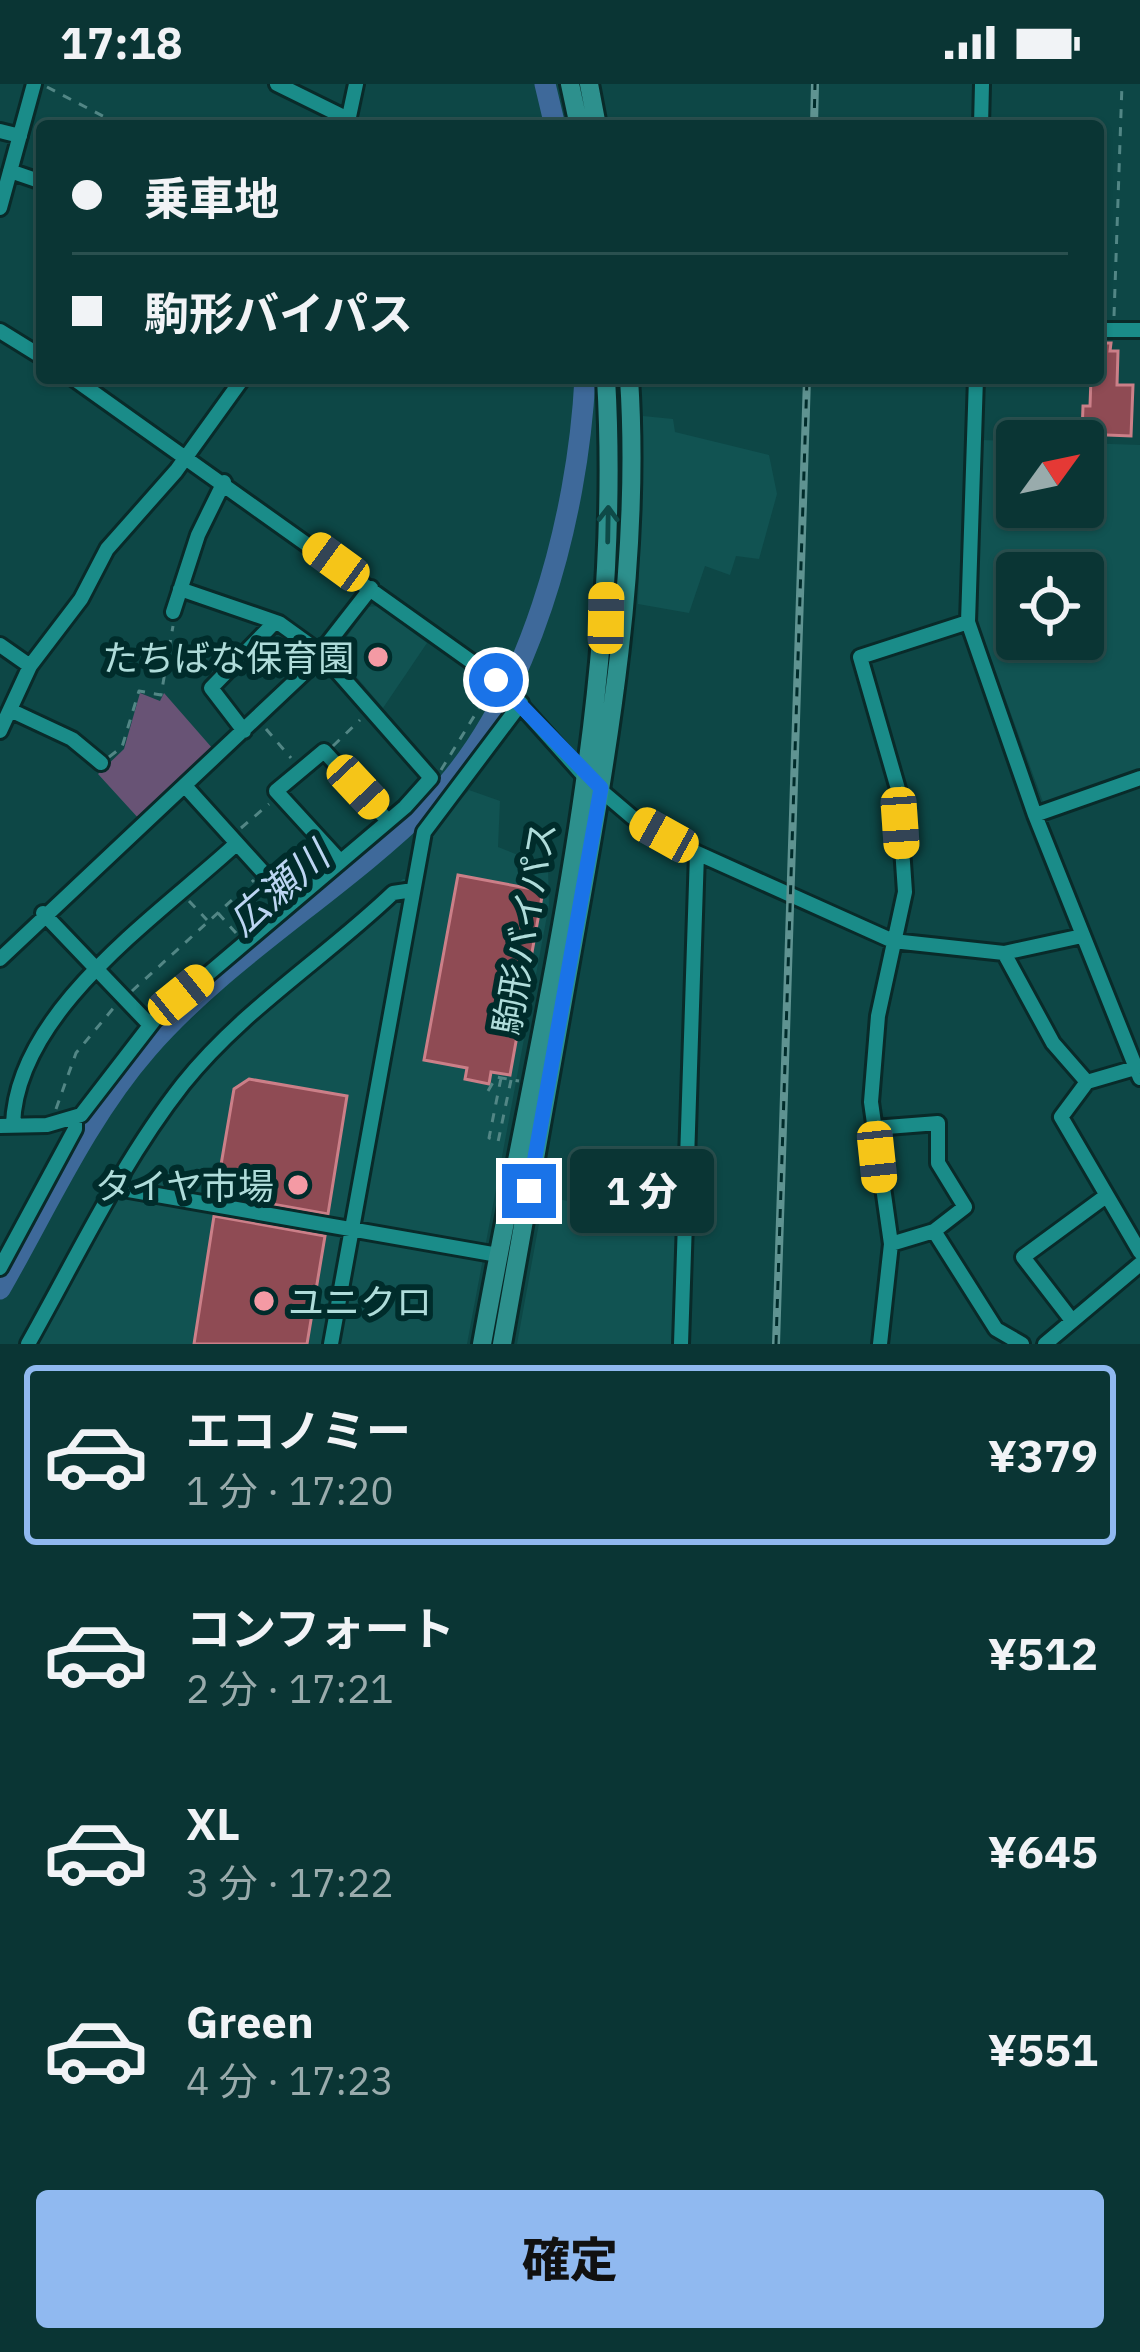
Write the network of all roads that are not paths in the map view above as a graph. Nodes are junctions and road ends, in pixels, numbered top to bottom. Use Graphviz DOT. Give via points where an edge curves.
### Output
graph roads {
  1 [pos="37,84"];
  2 [pos="277,84"];
  3 [pos="356,84"];
  4 [pos="570,84"];
  5 [pos="590,84"];
  6 [pos="982,84"];
  7 [pos="343,120"];
  8 [pos="349,120"];
  9 [pos="578,120"];
  10 [pos="597,120"];
  11 [pos="981,120"];
  12 [pos="0,131"];
  13 [pos="20,136"];
  14 [pos="10,171"];
  15 [pos="36,180"];
  16 [pos="0,208"];
  17 [pos="1106,330"];
  18 [pos="1140,330"];
  19 [pos="0,331"];
  20 [pos="36,353"];
  21 [pos="83,384"];
  22 [pos="238,384"];
  23 [pos="606,384"];
  24 [pos="629,384"];
  25 [pos="976,384"];
  26 [pos="188,455"];
  27 [pos="224,482"];
  28 [pos="371,588"];
  29 [pos="180,589"];
  30 [pos="173,612"];
  31 [pos="275,622"];
  32 [pos="968,622"];
  33 [pos="0,645"];
  34 [pos="322,654"];
  35 [pos="30,666"];
  36 [pos="518,700"];
  37 [pos="10,710"];
  38 [pos="0,731"];
  39 [pos="244,731"];
  40 [pos="101,764"];
  41 [pos="1140,778"];
  42 [pos="593,782"];
  43 [pos="186,787"];
  44 [pos="1035,815"];
  45 [pos="388,820"];
  46 [pos="236,844"];
  47 [pos="697,853"];
  48 [pos="340,861"];
  49 [pos="413,890"];
  50 [pos="291,903"];
  51 [pos="43,913"];
  52 [pos="370,915"];
  53 [pos="408,918"];
  54 [pos="1082,935"];
  55 [pos="893,940"];
  56 [pos="1004,953"];
  57 [pos="0,959"];
  58 [pos="97,971"];
  59 [pos="150,1024"];
  60 [pos="1137,1073"];
  61 [pos="1087,1082"];
  62 [pos="75,1119"];
  63 [pos="6,1126"];
  64 [pos="874,1128"];
  65 [pos="116,1188"];
  66 [pos="1106,1196"];
  67 [pos="352,1229"];
  68 [pos="934,1232"];
  69 [pos="511,1234"];
  70 [pos="890,1244"];
  71 [pos="1140,1252"];
  72 [pos="498,1256"];
  73 [pos="1140,1264"];
  74 [pos="0,1268"];
  75 [pos="492,1291"];
  76 [pos="1070,1318"];
  77 [pos="28,1344"];
  78 [pos="331,1344"];
  79 [pos="482,1344"];
  80 [pos="502,1344"];
  81 [pos="681,1344"];
  82 [pos="880,1344"];
  83 [pos="1022,1344"];
  84 [pos="1045,1344"];
  1 -- 13 [label="street"];
  2 -- 7 [label="street"];
  3 -- 8 [label="street"];
  4 -- 9 [label="main road"];
  5 -- 10 [label="main road"];
  6 -- 11 [label="street"];
  12 -- 13 [label="street"];
  13 -- 14 [label="street"];
  14 -- 15 [label="street"];
  14 -- 16 [label="street"];
  17 -- 18 [label="street"];
  19 -- 20 [label="street"];
  21 -- 26 [label="street"];
  22 -- 26 [label="street"];
  42 -- 23 [label="main road, 駒形バイパス, one-way" via="606,618"];
  24 -- 42 [label="main road, 駒形バイパス" via="630,533"];
  25 -- 32 [label="street"];
  26 -- 27 [label="street"];
  26 -- 35 [label="street" via="107,549"];
  27 -- 28 [label="street"];
  27 -- 29 [label="street"];
  28 -- 34 [label="street"];
  28 -- 36 [label="street"];
  29 -- 30 [label="street"];
  29 -- 31 [label="street"];
  31 -- 34 [label="street"];
  31 -- 39 [label="street" via="211,688"];
  32 -- 44 [label="street"];
  32 -- 55 [label="street" via="860,657 898,789 904,892"];
  33 -- 35 [label="street"];
  34 -- 39 [label="street"];
  34 -- 45 [label="street" via="431,778"];
  35 -- 37 [label="street"];
  36 -- 42 [label="street"];
  36 -- 49 [label="street" via="424,832"];
  37 -- 38 [label="street"];
  37 -- 40 [label="street" via="72,739"];
  39 -- 43 [label="street"];
  41 -- 44 [label="street"];
  42 -- 47 [label="street" via="632,817"];
  42 -- 72 [label="main road, 駒形バイパス"];
  42 -- 80 [label="main road, 駒形バイパス"];
  43 -- 46 [label="street"];
  43 -- 51 [label="street"];
  44 -- 54 [label="street"];
  45 -- 48 [label="street"];
  45 -- 48 [label="street" via="324,751 301,770 276,794"];
  46 -- 50 [label="street"];
  46 -- 58 [label="street"];
  47 -- 55 [label="street"];
  47 -- 81 [label="street"];
  48 -- 50 [label="street"];
  49 -- 52 [label="street" via="399,889"];
  49 -- 53 [label="street"];
  50 -- 59 [label="street"];
  51 -- 57 [label="street"];
  51 -- 58 [label="street"];
  52 -- 53 [label="street"];
  52 -- 65 [label="street" via="196,1070"];
  53 -- 67 [label="street"];
  54 -- 56 [label="street"];
  54 -- 60 [label="street"];
  55 -- 56 [label="street"];
  55 -- 64 [label="street" via="878,1016"];
  56 -- 61 [label="street" via="1053,1043"];
  58 -- 59 [label="street"];
  58 -- 63 [label="street" via="39,1036"];
  59 -- 62 [label="street"];
  60 -- 61 [label="street"];
  61 -- 66 [label="street" via="1061,1117"];
  62 -- 63 [label="street"];
  62 -- 74 [label="street"];
  64 -- 68 [label="street" via="938,1123 938,1163 965,1207"];
  64 -- 70 [label="street"];
  65 -- 67 [label="street"];
  65 -- 77 [label="street"];
  66 -- 71 [label="street"];
  66 -- 76 [label="street" via="1023,1257"];
  67 -- 72 [label="street"];
  67 -- 78 [label="street"];
  68 -- 70 [label="street"];
  68 -- 83 [label="street" via="996,1329"];
  69 -- 75 [label="main road"];
  70 -- 82 [label="street"];
  72 -- 75 [label="main road, 駒形バイパス"];
  73 -- 76 [label="street"];
  75 -- 79 [label="main road, 駒形バイパス"];
  76 -- 84 [label="street"];
}
